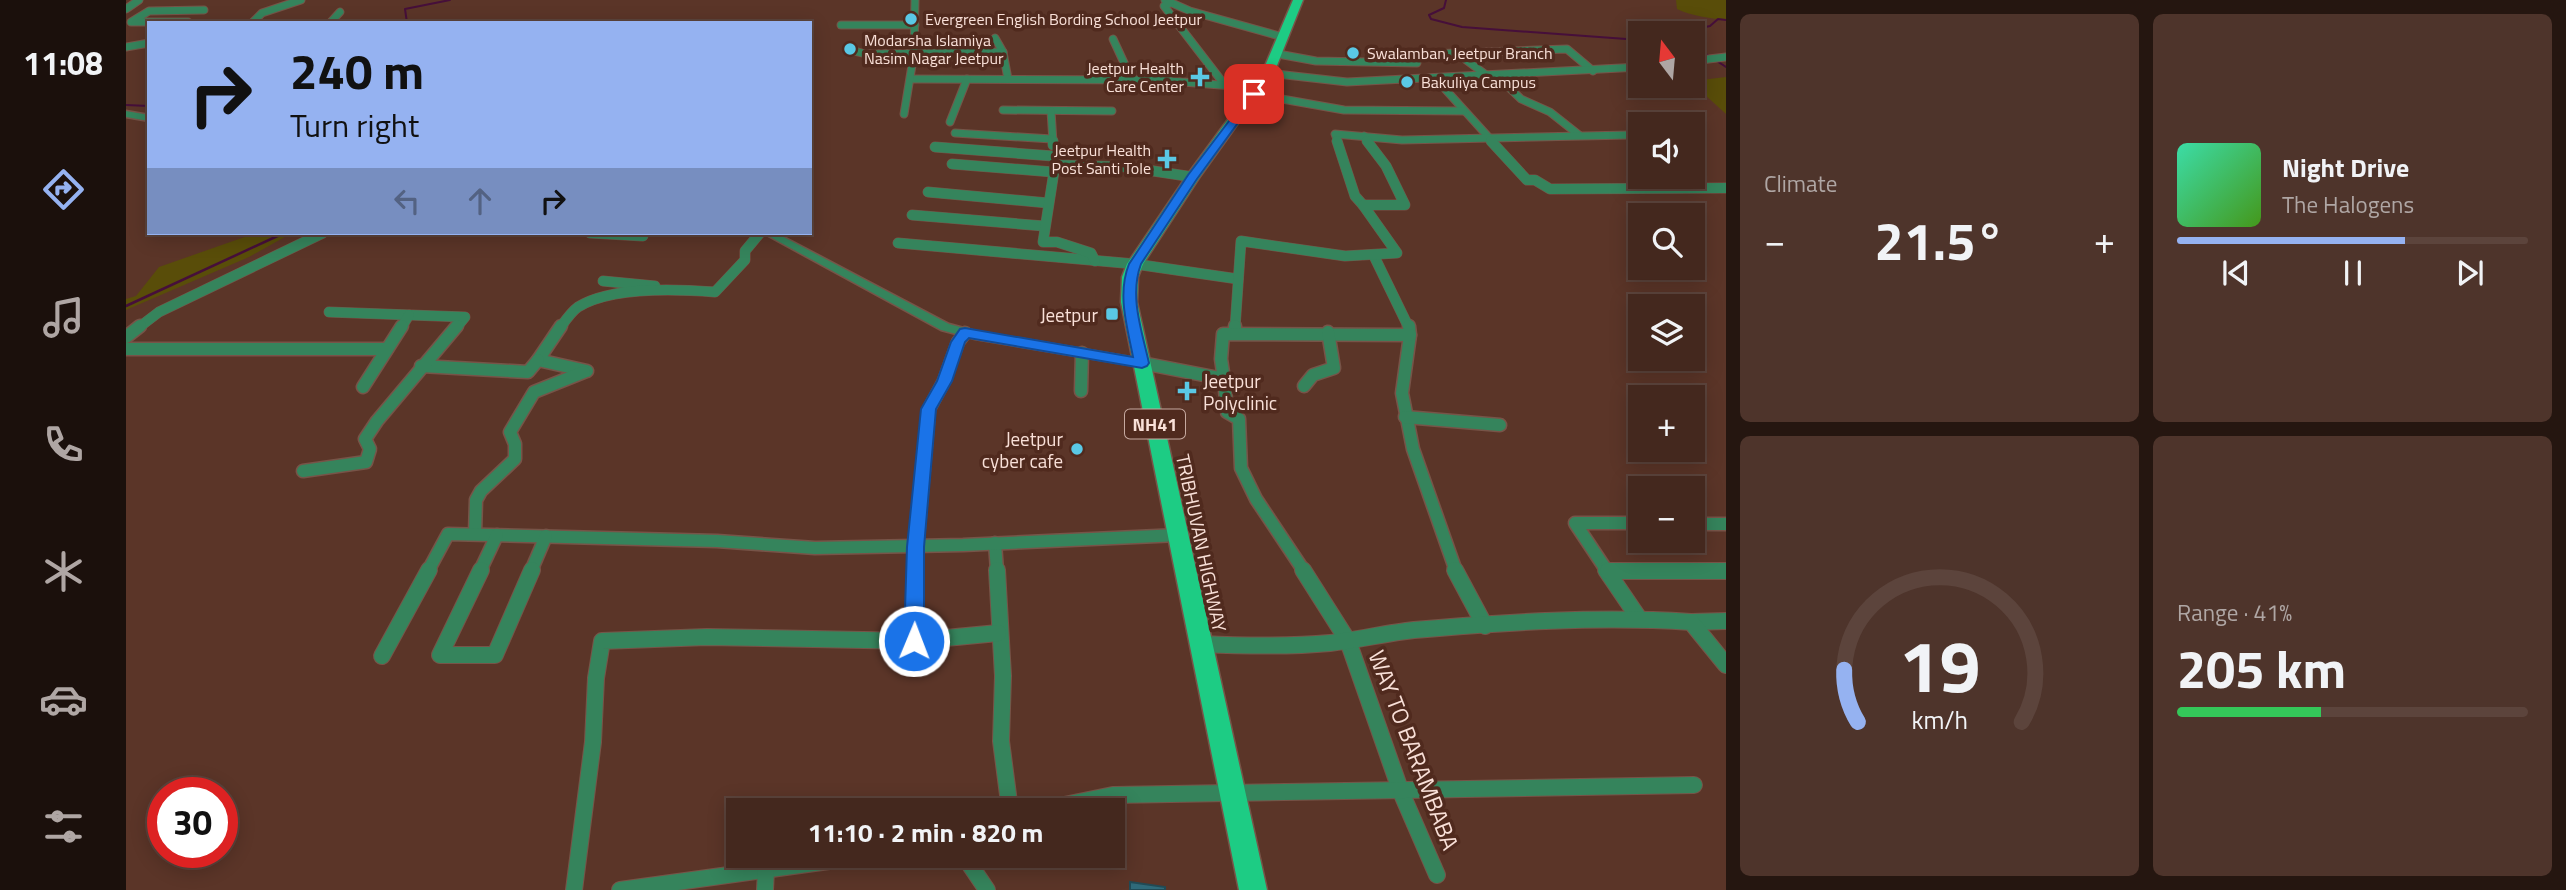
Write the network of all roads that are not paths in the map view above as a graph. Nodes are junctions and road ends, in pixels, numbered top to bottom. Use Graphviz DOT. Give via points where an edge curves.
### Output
graph roads {
  1 [pos="139,0"];
  2 [pos="301,0"];
  3 [pos="915,0"];
  4 [pos="1298,0"];
  5 [pos="1167,1"];
  6 [pos="126,9"];
  7 [pos="204,10"];
  8 [pos="340,12"];
  9 [pos="255,21"];
  10 [pos="332,21"];
  11 [pos="128,23"];
  12 [pos="147,23"];
  13 [pos="841,25"];
  14 [pos="915,25"];
  15 [pos="995,38"];
  16 [pos="1113,39"];
  17 [pos="147,43"];
  18 [pos="1280,46"];
  19 [pos="126,47"];
  20 [pos="854,51"];
  21 [pos="1003,52"];
  22 [pos="914,53"];
  23 [pos="1458,54"];
  24 [pos="1401,55"];
  25 [pos="1726,57"];
  26 [pos="1353,59"];
  27 [pos="1705,60"];
  28 [pos="1417,63"];
  29 [pos="1628,68"];
  30 [pos="1361,71"];
  31 [pos="1593,71"];
  32 [pos="1493,76"];
  33 [pos="911,79"];
  34 [pos="967,79"];
  35 [pos="1008,79"];
  36 [pos="1436,79"];
  37 [pos="1132,80"];
  38 [pos="1223,84"];
  39 [pos="1260,85"];
  40 [pos="1003,110"];
  41 [pos="1344,110"];
  42 [pos="1051,111"];
  43 [pos="1112,111"];
  44 [pos="1463,111"];
  45 [pos="126,114"];
  46 [pos="904,114"];
  47 [pos="147,118"];
  48 [pos="950,122"];
  49 [pos="956,133"];
  50 [pos="1350,134"];
  51 [pos="1579,135"];
  52 [pos="1628,135"];
  53 [pos="1364,136"];
  54 [pos="1486,138"];
  55 [pos="1052,139"];
  56 [pos="935,147"];
  57 [pos="952,164"];
  58 [pos="1054,164"];
  59 [pos="1192,177"];
  60 [pos="1726,188"];
  61 [pos="928,192"];
  62 [pos="1048,203"];
  63 [pos="1363,205"];
  64 [pos="912,215"];
  65 [pos="1044,226"];
  66 [pos="319,235"];
  67 [pos="625,235"];
  68 [pos="758,235"];
  69 [pos="643,236"];
  70 [pos="786,236"];
  71 [pos="898,243"];
  72 [pos="1374,256"];
  73 [pos="1095,261"];
  74 [pos="1135,264"];
  75 [pos="1238,279"];
  76 [pos="603,281"];
  77 [pos="680,289"];
  78 [pos="329,312"];
  79 [pos="409,315"];
  80 [pos="965,332"];
  81 [pos="1328,332"];
  82 [pos="1235,333"];
  83 [pos="1410,335"];
  84 [pos="126,337"];
  85 [pos="126,349"];
  86 [pos="387,349"];
  87 [pos="1082,353"];
  88 [pos="538,360"];
  89 [pos="1142,363"];
  90 [pos="421,366"];
  91 [pos="1224,379"];
  92 [pos="1304,386"];
  93 [pos="363,387"];
  94 [pos="1081,391"];
  95 [pos="1405,417"];
  96 [pos="1500,425"];
  97 [pos="303,471"];
  98 [pos="1628,523"];
  99 [pos="1705,524"];
  100 [pos="1726,524"];
  101 [pos="475,534"];
  102 [pos="1179,534"];
  103 [pos="497,535"];
  104 [pos="546,536"];
  105 [pos="995,543"];
  106 [pos="916,547"];
  107 [pos="1608,571"];
  108 [pos="1726,571"];
  109 [pos="1638,617"];
  110 [pos="1726,621"];
  111 [pos="1692,622"];
  112 [pos="1485,626"];
  113 [pos="999,633"];
  114 [pos="914,641"];
  115 [pos="1348,641"];
  116 [pos="1202,644"];
  117 [pos="382,656"];
  118 [pos="1726,665"];
  119 [pos="1694,785"];
  120 [pos="1231,792"];
  121 [pos="1401,792"];
  122 [pos="1008,798"];
  123 [pos="1095,798"];
  124 [pos="780,868"];
  125 [pos="972,868"];
  126 [pos="766,870"];
  127 [pos="1437,875"];
  128 [pos="575,890"];
  129 [pos="620,890"];
  130 [pos="765,890"];
  131 [pos="987,890"];
  132 [pos="1253,890"];
  1 -- 6 [label="street"];
  2 -- 9 [label="street" via="262,13"];
  3 -- 14 [label="street"];
  4 -- 18 [label="highway, TRIBHUVAN HIGHWAY / NH41"];
  5 -- 18 [label="street"];
  5 -- 38 [label="street" via="1164,6"];
  7 -- 11 [label="street" via="149,11"];
  8 -- 10 [label="street"];
  11 -- 12 [label="street"];
  13 -- 14 [label="street"];
  14 -- 22 [label="street"];
  15 -- 21 [label="street"];
  16 -- 37 [label="street"];
  17 -- 19 [label="street"];
  18 -- 26 [label="street" via="1316,61"];
  18 -- 39 [label="highway, TRIBHUVAN HIGHWAY / NH41"];
  20 -- 22 [label="street"];
  21 -- 22 [label="street"];
  21 -- 35 [label="street"];
  22 -- 33 [label="street"];
  23 -- 24 [label="street"];
  23 -- 31 [label="street" via="1567,49"];
  23 -- 32 [label="street"];
  25 -- 27 [label="street"];
  26 -- 28 [label="street"];
  26 -- 30 [label="street"];
  29 -- 31 [label="street"];
  31 -- 32 [label="street"];
  32 -- 36 [label="street"];
  32 -- 51 [label="street"];
  33 -- 34 [label="street"];
  33 -- 46 [label="street"];
  34 -- 35 [label="street"];
  34 -- 48 [label="street"];
  35 -- 37 [label="street"];
  36 -- 39 [label="street"];
  36 -- 44 [label="street"];
  37 -- 38 [label="street"];
  38 -- 39 [label="street"];
  39 -- 41 [label="street"];
  39 -- 59 [label="highway, TRIBHUVAN HIGHWAY / NH41"];
  40 -- 42 [label="street"];
  41 -- 44 [label="street"];
  41 -- 50 [label="street"];
  42 -- 43 [label="street"];
  42 -- 55 [label="street"];
  44 -- 54 [label="street"];
  45 -- 47 [label="street"];
  49 -- 55 [label="street"];
  50 -- 53 [label="street"];
  50 -- 63 [label="street" via="1335,134 1355,196"];
  51 -- 52 [label="street"];
  51 -- 54 [label="street"];
  53 -- 54 [label="street"];
  53 -- 63 [label="street" via="1386,166 1405,205"];
  54 -- 60 [label="street" via="1527,180 1550,189"];
  55 -- 58 [label="street"];
  56 -- 58 [label="street"];
  57 -- 58 [label="street"];
  58 -- 59 [label="street" via="1127,167"];
  58 -- 62 [label="street"];
  59 -- 74 [label="highway, TRIBHUVAN HIGHWAY / NH41"];
  61 -- 62 [label="street"];
  62 -- 65 [label="street"];
  63 -- 72 [label="street" via="1396,253"];
  64 -- 65 [label="street"];
  65 -- 73 [label="street" via="1042,242 1091,253"];
  66 -- 84 [label="street" via="167,308"];
  67 -- 69 [label="street"];
  68 -- 77 [label="street" via="745,251 745,260 715,292"];
  70 -- 80 [label="street" via="804,254 945,327"];
  71 -- 73 [label="street"];
  72 -- 75 [label="street" via="1241,242"];
  72 -- 83 [label="street" via="1409,322"];
  73 -- 74 [label="street"];
  74 -- 75 [label="street"];
  74 -- 89 [label="highway, TRIBHUVAN HIGHWAY / NH41" via="1129,302"];
  75 -- 82 [label="street"];
  76 -- 77 [label="street"];
  77 -- 88 [label="street" via="623,295 577,309"];
  78 -- 79 [label="street"];
  79 -- 86 [label="street"];
  79 -- 90 [label="street" via="465,317"];
  80 -- 87 [label="street"];
  80 -- 106 [label="street" via="929,409"];
  81 -- 82 [label="street"];
  81 -- 83 [label="street"];
  81 -- 92 [label="street" via="1334,368 1313,375"];
  82 -- 91 [label="street" via="1223,334"];
  83 -- 95 [label="street" via="1402,393"];
  85 -- 86 [label="street"];
  86 -- 93 [label="street"];
  87 -- 89 [label="street"];
  87 -- 94 [label="street"];
  88 -- 90 [label="street" via="528,372"];
  88 -- 101 [label="street" via="587,371 534,392 510,432 516,459 476,500"];
  89 -- 91 [label="street"];
  89 -- 102 [label="highway, TRIBHUVAN HIGHWAY / NH41"];
  90 -- 97 [label="street" via="365,439 370,449 366,462"];
  91 -- 115 [label="street, WAY TO BARAMBABA" via="1227,412 1238,419 1245,477"];
  95 -- 96 [label="street"];
  95 -- 112 [label="street" via="1452,564"];
  98 -- 107 [label="street" via="1575,523"];
  99 -- 100 [label="street"];
  101 -- 103 [label="street"];
  101 -- 117 [label="street" via="448,534"];
  102 -- 105 [label="street"];
  102 -- 116 [label="highway, TRIBHUVAN HIGHWAY / NH41"];
  103 -- 104 [label="street"];
  103 -- 104 [label="street" via="440,654 495,655"];
  104 -- 106 [label="street" via="815,548"];
  105 -- 106 [label="street"];
  105 -- 113 [label="street"];
  106 -- 114 [label="street"];
  107 -- 108 [label="street"];
  107 -- 109 [label="street"];
  109 -- 111 [label="street"];
  109 -- 112 [label="street"];
  110 -- 111 [label="street"];
  111 -- 118 [label="street"];
  112 -- 115 [label="street" via="1373,634"];
  113 -- 114 [label="street"];
  113 -- 122 [label="street" via="1001,741"];
  114 -- 128 [label="street" via="707,637 601,641"];
  115 -- 116 [label="street" via="1252,648"];
  115 -- 121 [label="street, WAY TO BARAMBABA"];
  116 -- 120 [label="highway, TRIBHUVAN HIGHWAY / NH41"];
  119 -- 121 [label="street"];
  120 -- 121 [label="street"];
  120 -- 123 [label="street"];
  120 -- 132 [label="highway, TRIBHUVAN HIGHWAY / NH41"];
  121 -- 127 [label="street, WAY TO BARAMBABA"];
  124 -- 126 [label="street"];
  125 -- 131 [label="street"];
  126 -- 129 [label="street"];
  126 -- 130 [label="street"];
}
